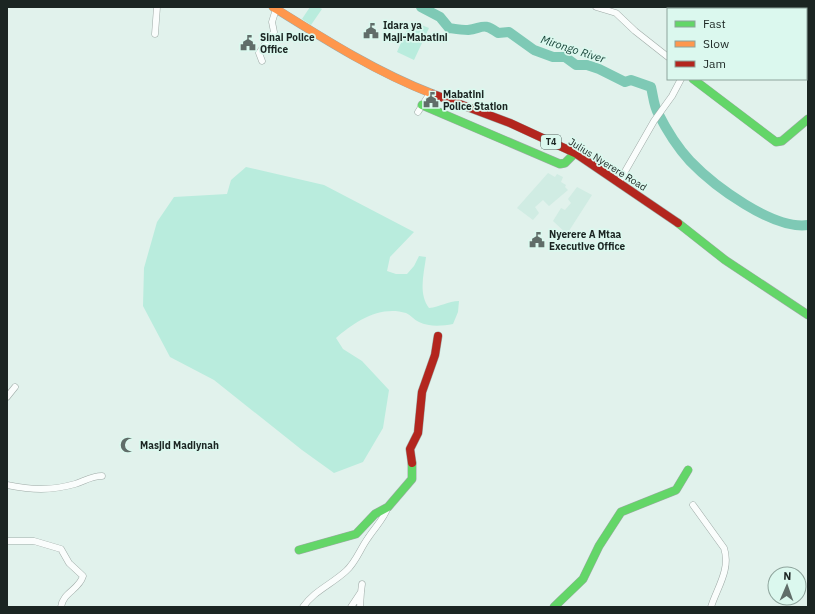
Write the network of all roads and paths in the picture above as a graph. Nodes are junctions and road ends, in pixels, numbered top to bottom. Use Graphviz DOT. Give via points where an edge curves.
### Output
graph roads {
  1 [pos="157,7"];
  2 [pos="596,7"];
  3 [pos="274,8"];
  4 [pos="155,34"];
  5 [pos="667,56"];
  6 [pos="262,61"];
  7 [pos="680,80"];
  8 [pos="694,80"];
  9 [pos="430,93"];
  10 [pos="420,109"];
  11 [pos="808,119"];
  12 [pos="575,153"];
  13 [pos="619,182"];
  14 [pos="808,315"];
  15 [pos="438,336"];
  16 [pos="15,387"];
  17 [pos="7,397"];
  18 [pos="688,470"];
  19 [pos="102,476"];
  20 [pos="7,485"];
  21 [pos="693,505"];
  22 [pos="388,507"];
  23 [pos="7,541"];
  24 [pos="299,550"];
  25 [pos="362,584"];
  26 [pos="361,592"];
  27 [pos="61,607"];
  28 [pos="303,607"];
  29 [pos="351,607"];
  30 [pos="360,607"];
  31 [pos="554,607"];
  32 [pos="711,607"];
  1 -- 4 [label="street"];
  2 -- 5 [label="street" via="619,14 634,31"];
  3 -- 6 [label="street" via="274,32 259,53"];
  3 -- 9 [label="main road, Julius Nyerere Road / T4" via="327,41"];
  7 -- 13 [label="street"];
  8 -- 11 [label="main road" via="776,142 782,142"];
  9 -- 10 [label="street"];
  9 -- 12 [label="main road, Julius Nyerere Road / T4" via="510,123"];
  10 -- 12 [label="main road" via="560,164 565,163"];
  12 -- 13 [label="main road, Julius Nyerere Road / T4"];
  13 -- 14 [label="main road, Julius Nyerere Road / T4" via="666,213 725,260"];
  15 -- 22 [label="main road" via="436,355 422,392 418,433 410,449 414,475"];
  16 -- 17 [label="street"];
  18 -- 31 [label="main road" via="676,490 621,512 599,546 583,579"];
  19 -- 20 [label="street" via="91,476 77,483 42,490"];
  21 -- 32 [label="street" via="727,555 727,566"];
  22 -- 24 [label="main road" via="375,514 350,537"];
  22 -- 28 [label="street" via="353,564 312,596"];
  23 -- 27 [label="street" via="34,540 54,546 65,553 69,563 83,576 80,583 65,596"];
  25 -- 26 [label="street"];
  26 -- 29 [label="street"];
  26 -- 30 [label="street"];
}
